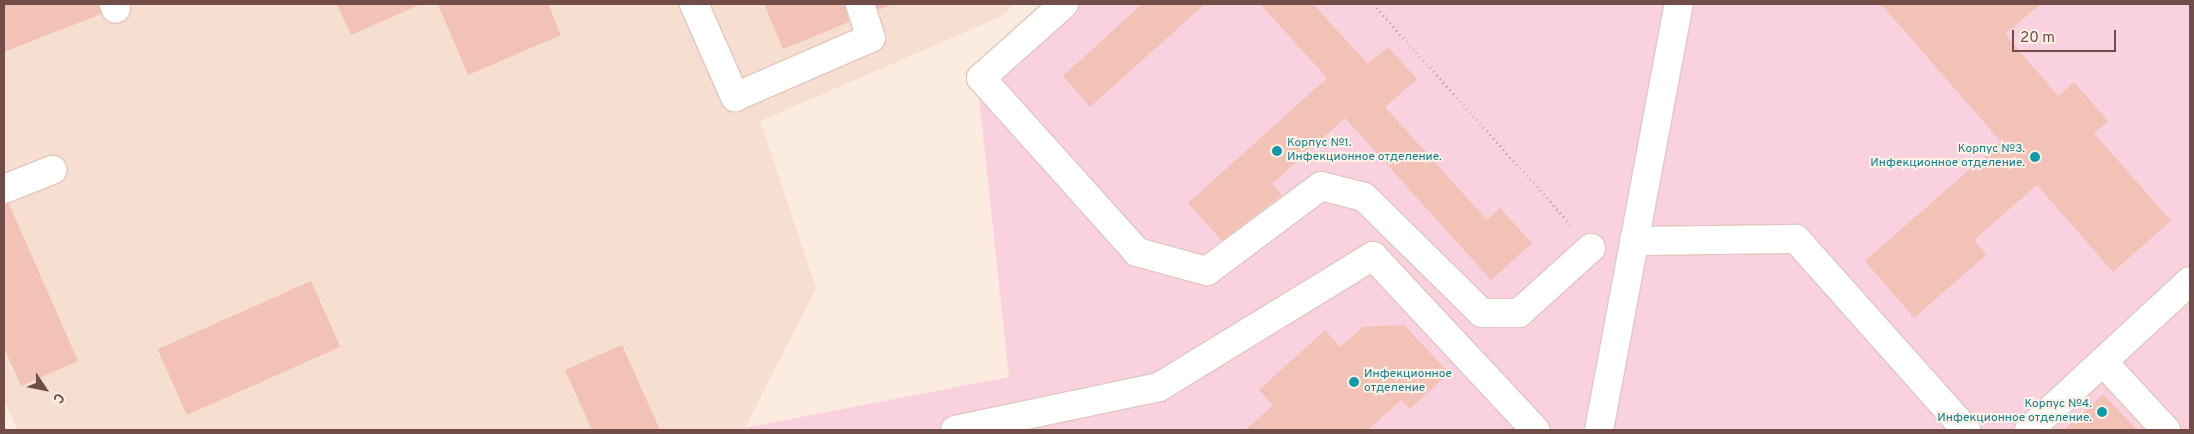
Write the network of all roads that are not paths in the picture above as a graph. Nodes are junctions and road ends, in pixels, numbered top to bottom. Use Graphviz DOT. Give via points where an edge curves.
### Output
graph roads {
  1 [pos="694,4"];
  2 [pos="860,4"];
  3 [pos="1064,4"];
  4 [pos="1679,4"];
  5 [pos="52,170"];
  6 [pos="4,189"];
  7 [pos="1634,240"];
  8 [pos="1591,248"];
  9 [pos="2190,281"];
  10 [pos="2102,362"];
  11 [pos="955,430"];
  12 [pos="1535,430"];
  13 [pos="1599,430"];
  14 [pos="1966,430"];
  15 [pos="2029,430"];
  16 [pos="2166,430"];
  1 -- 2 [label="lane" via="735,97 871,38"];
  3 -- 8 [label="lane" via="981,78 1137,252 1207,272 1321,186 1364,197 1482,313 1519,313"];
  4 -- 7 [label="lane"];
  5 -- 6 [label="lane"];
  7 -- 13 [label="lane"];
  7 -- 14 [label="lane" via="1796,239"];
  9 -- 10 [label="lane"];
  10 -- 15 [label="lane"];
  10 -- 16 [label="lane"];
  11 -- 12 [label="lane" via="1159,386 1373,256"];
}
